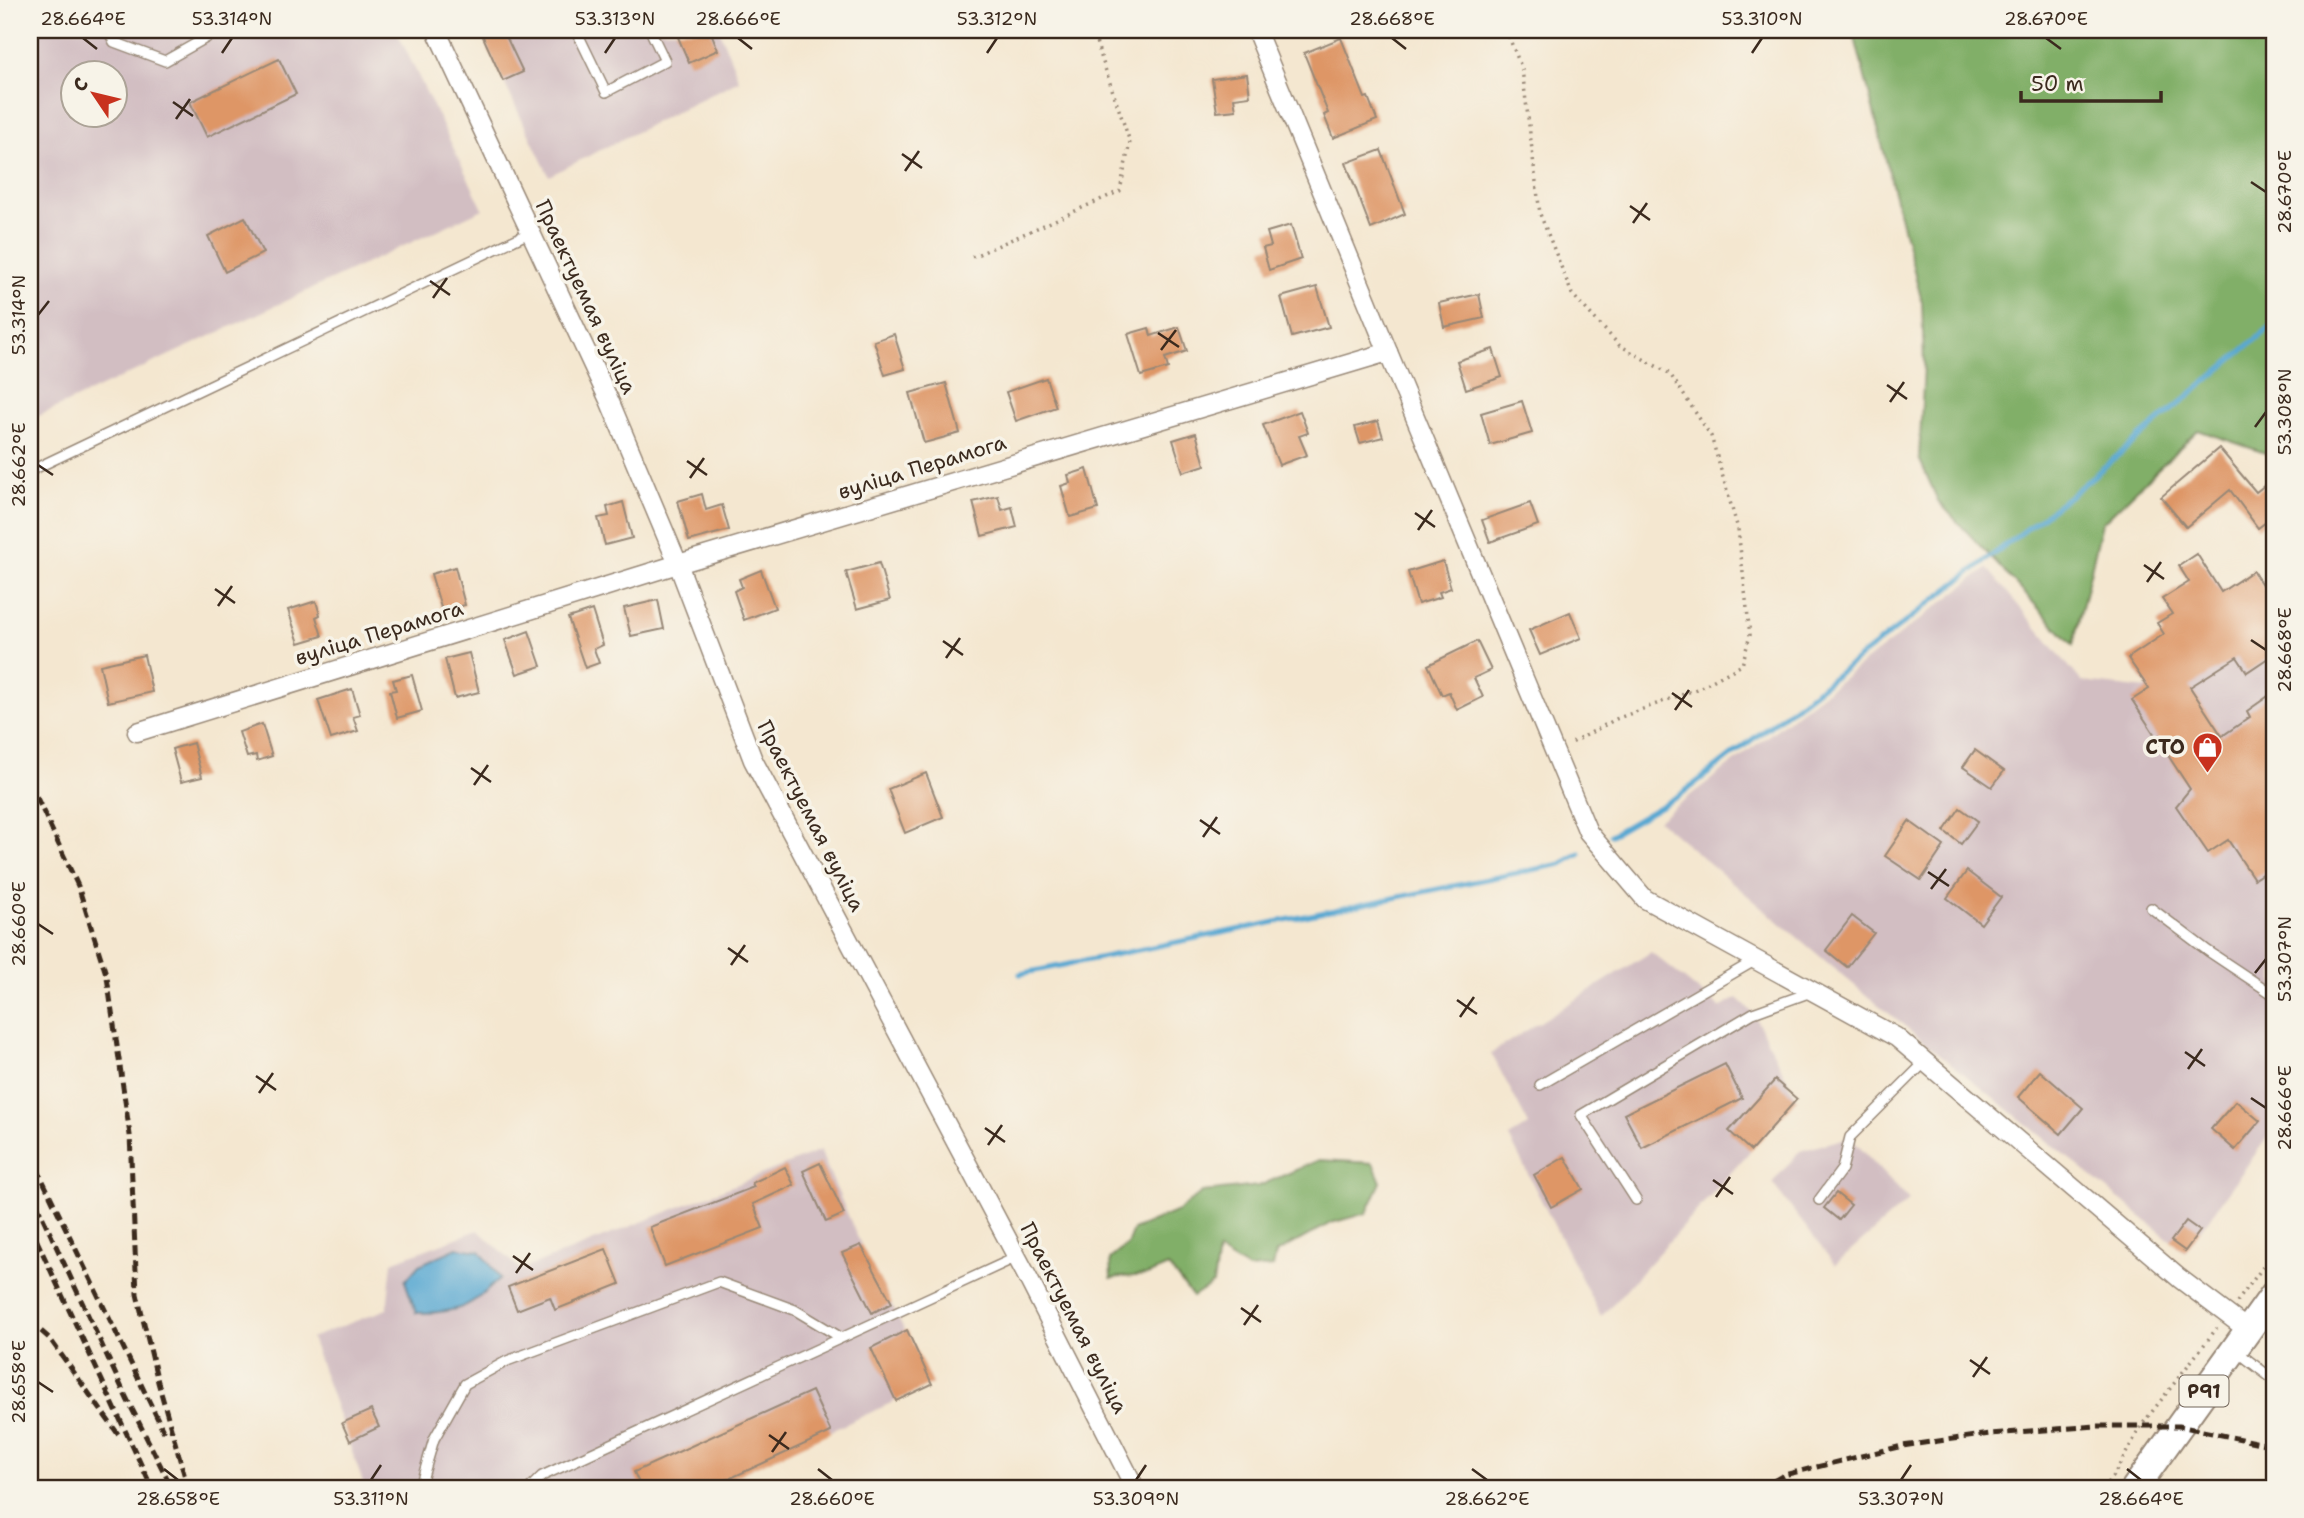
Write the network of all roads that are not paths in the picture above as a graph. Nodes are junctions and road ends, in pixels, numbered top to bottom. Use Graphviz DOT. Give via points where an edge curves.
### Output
graph roads {
  1 [pos="108,30"];
  2 [pos="220,30"];
  3 [pos="436,30"];
  4 [pos="576,30"];
  5 [pos="650,30"];
  6 [pos="1256,30"];
  7 [pos="531,232"];
  8 [pos="1388,352"];
  9 [pos="30,471"];
  10 [pos="678,564"];
  11 [pos="137,732"];
  12 [pos="2151,908"];
  13 [pos="1756,960"];
  14 [pos="1813,991"];
  15 [pos="2274,995"];
  16 [pos="1926,1061"];
  17 [pos="1540,1085"];
  18 [pos="1636,1200"];
  19 [pos="1819,1200"];
  20 [pos="1017,1257"];
  21 [pos="2274,1294"];
  22 [pos="2236,1331"];
  23 [pos="840,1337"];
  24 [pos="2274,1380"];
  25 [pos="422,1488"];
  26 [pos="530,1488"];
  27 [pos="1135,1488"];
  28 [pos="2136,1488"];
  1 -- 2 [label="lane" via="114,42 165,61"];
  3 -- 7 [label="street, Праектуемая вуліца"];
  4 -- 5 [label="lane" via="606,92 665,61"];
  6 -- 8 [label="street"];
  7 -- 9 [label="lane"];
  7 -- 10 [label="street, Праектуемая вуліца"];
  8 -- 10 [label="street, вуліца Перамога"];
  8 -- 13 [label="street" via="1588,832 1645,899"];
  10 -- 11 [label="street, вуліца Перамога"];
  10 -- 20 [label="street, Праектуемая вуліца" via="753,760"];
  12 -- 15 [label="lane"];
  13 -- 14 [label="street"];
  13 -- 17 [label="lane"];
  14 -- 16 [label="street" via="1896,1037"];
  14 -- 18 [label="lane" via="1753,1013 1581,1115"];
  16 -- 19 [label="lane" via="1850,1137 1842,1169"];
  16 -- 22 [label="street"];
  20 -- 23 [label="lane"];
  20 -- 27 [label="street, Праектуемая вуліца"];
  21 -- 22 [label="main road, Р91"];
  22 -- 24 [label="lane"];
  22 -- 28 [label="main road, Р91"];
  23 -- 25 [label="lane" via="795,1310 719,1282 507,1361 465,1384 434,1439"];
  23 -- 26 [label="lane" via="542,1476"];
}
